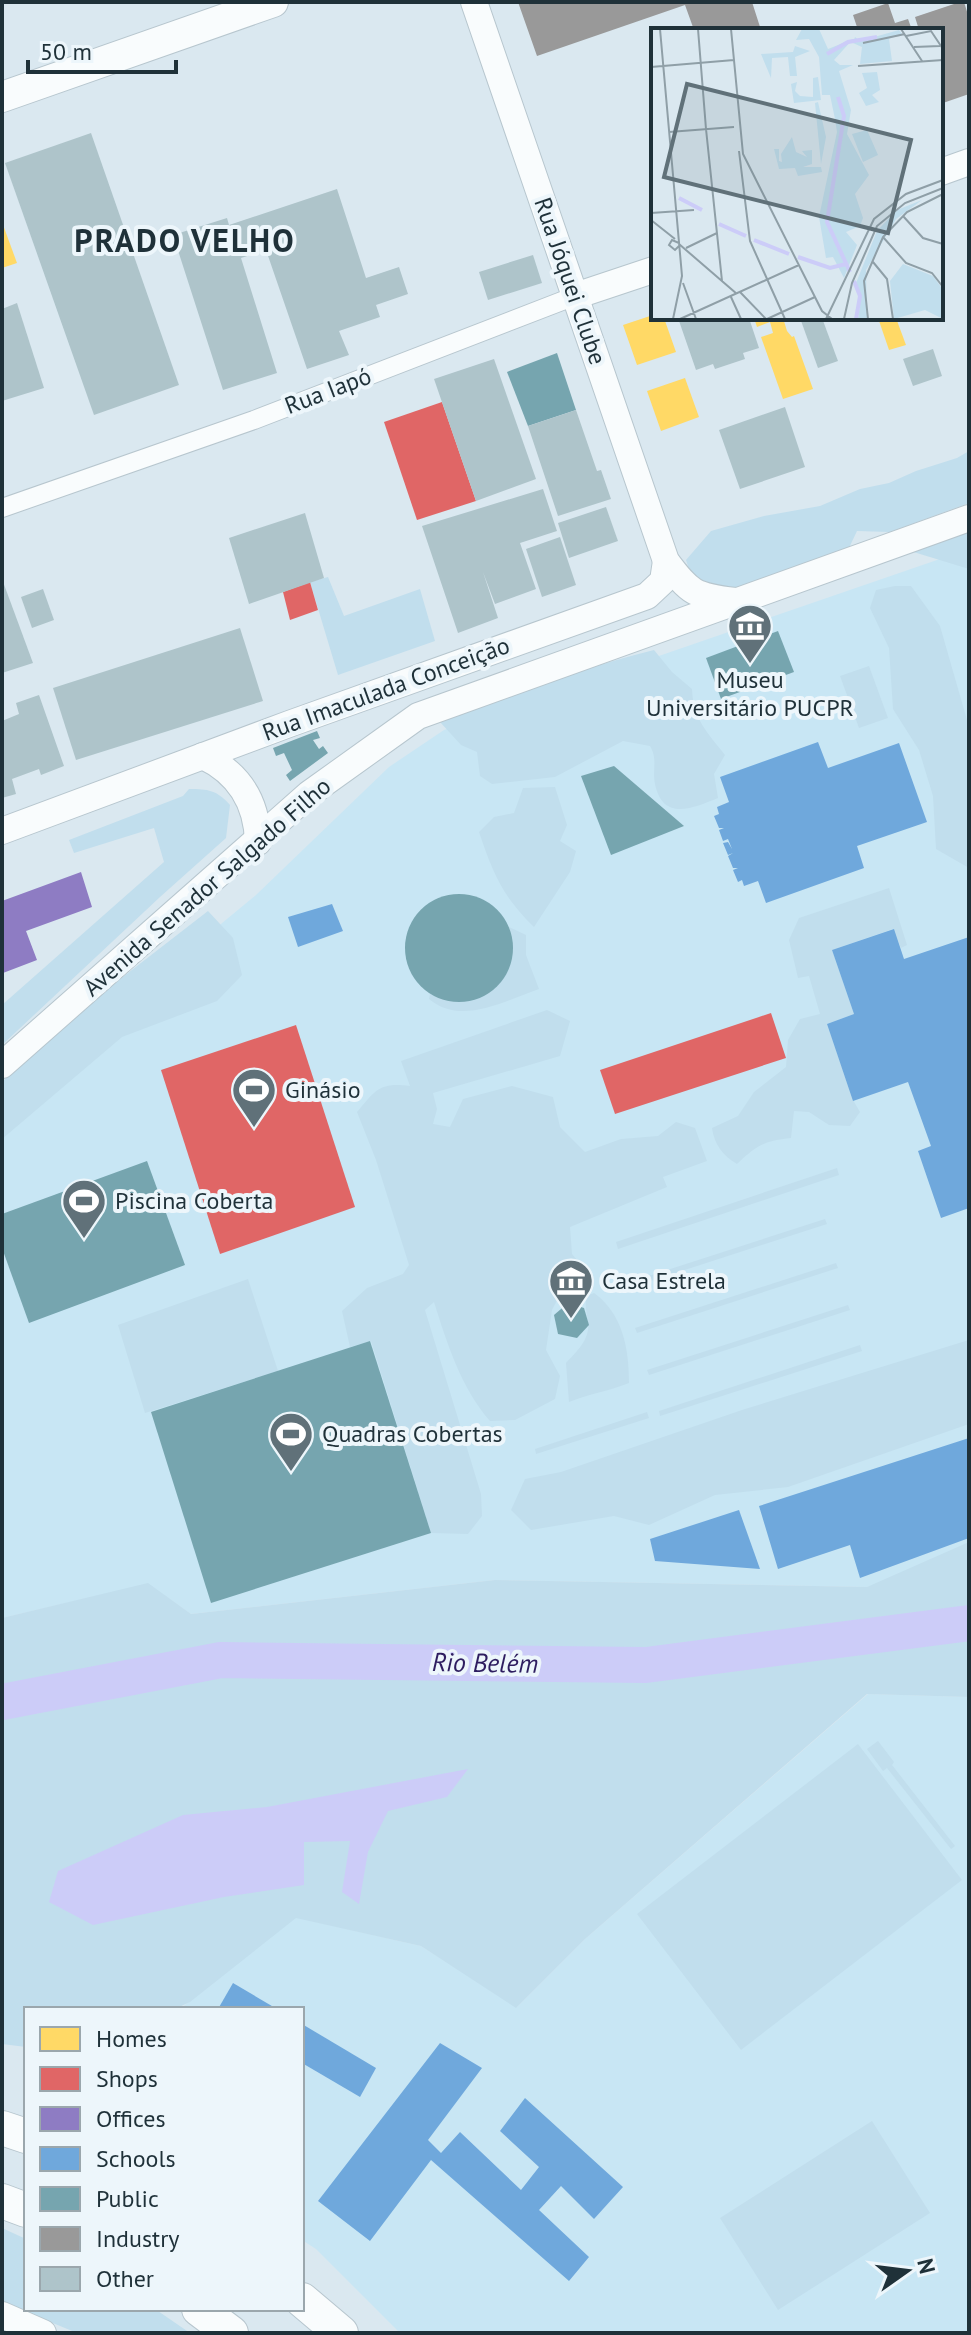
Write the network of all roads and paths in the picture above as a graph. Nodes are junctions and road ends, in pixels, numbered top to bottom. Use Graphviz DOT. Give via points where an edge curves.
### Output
graph roads {
  1 [pos="273,2"];
  2 [pos="474,2"];
  3 [pos="2,97"];
  4 [pos="969,162"];
  5 [pos="943,171"];
  6 [pos="651,271"];
  7 [pos="575,296"];
  8 [pos="2,508"];
  9 [pos="969,518"];
  10 [pos="666,561"];
  11 [pos="739,601"];
  12 [pos="418,716"];
  13 [pos="203,756"];
  14 [pos="2,831"];
  15 [pos="258,842"];
  16 [pos="2,1065"];
  17 [pos="2,2128"];
  18 [pos="24,2135"];
  19 [pos="2,2201"];
  20 [pos="24,2209"];
  21 [pos="202,2311"];
  22 [pos="2,2315"];
  23 [pos="43,2333"];
  24 [pos="231,2333"];
  1 -- 3 [label="main road"];
  2 -- 7 [label="main road, Rua Jóquei Clube"];
  4 -- 5 [label="main road"];
  6 -- 7 [label="main road, Rua Iapó"];
  7 -- 8 [label="street, Rua Iapó" via="254,420"];
  7 -- 10 [label="main road, Rua Jóquei Clube"];
  9 -- 11 [label="main road, Rua Imaculada Conceição"];
  10 -- 11 [label="main road, Rua Imaculada Conceição" via="687,589 707,598"];
  10 -- 13 [label="main road, Rua Imaculada Conceição" via="663,581 647,596"];
  11 -- 12 [label="main road, Rua Imaculada Conceição"];
  12 -- 15 [label="main road, Avenida Senador Salgado Filho" via="309,794"];
  13 -- 14 [label="main road, Rua Imaculada Conceição"];
  13 -- 15 [label="main road" via="226,769 243,788 255,813"];
  15 -- 16 [label="main road, Avenida Senador Salgado Filho"];
  17 -- 18 [label="highway"];
  19 -- 20 [label="highway"];
  21 -- 24 [label="highway"];
  22 -- 23 [label="main road"];
}
